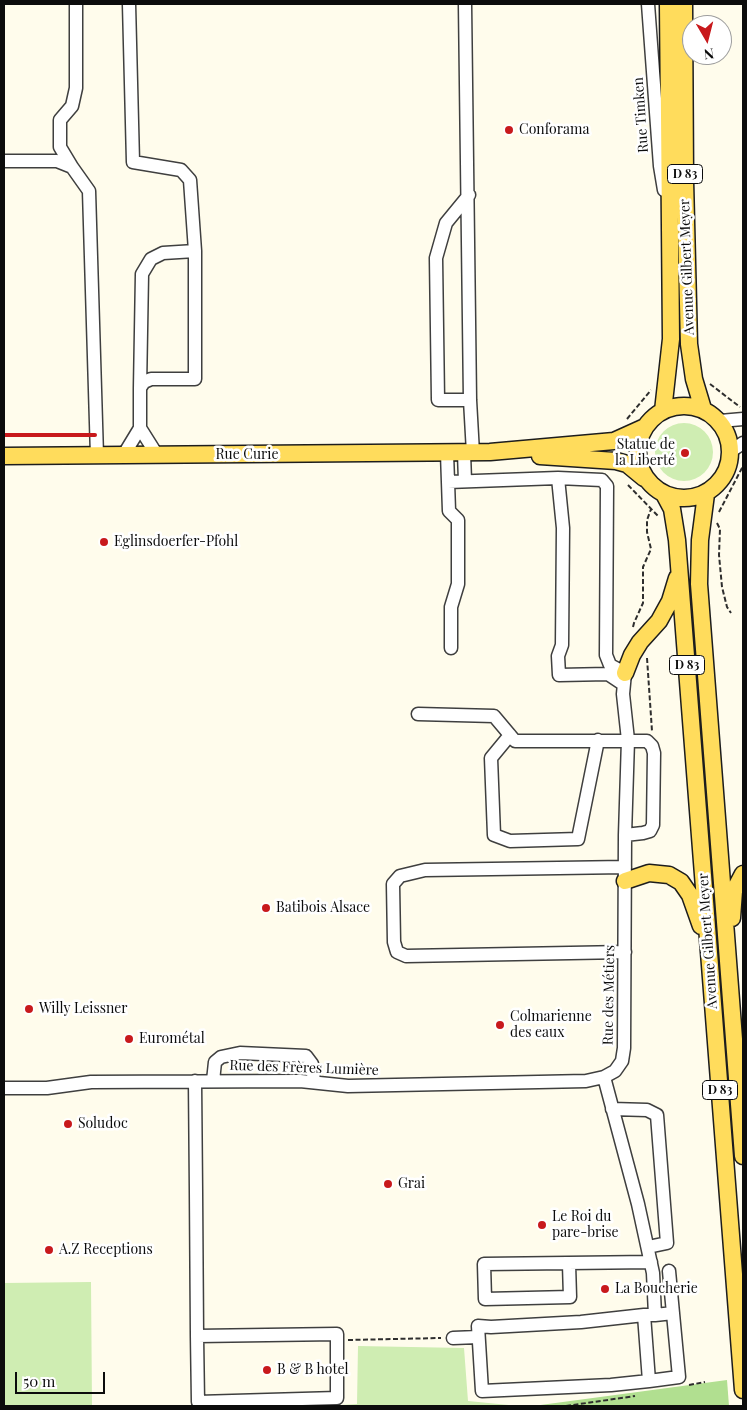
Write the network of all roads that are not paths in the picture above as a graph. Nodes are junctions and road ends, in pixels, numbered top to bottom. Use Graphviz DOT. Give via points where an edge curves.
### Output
graph roads {
  1 [pos="76,4"];
  2 [pos="129,4"];
  3 [pos="465,4"];
  4 [pos="648,4"];
  5 [pos="668,4"];
  6 [pos="684,4"];
  7 [pos="4,161"];
  8 [pos="72,167"];
  9 [pos="469,195"];
  10 [pos="669,223"];
  11 [pos="195,251"];
  12 [pos="140,388"];
  13 [pos="470,400"];
  14 [pos="703,409"];
  15 [pos="663,411"];
  16 [pos="743,418"];
  17 [pos="720,421"];
  18 [pos="645,427"];
  19 [pos="140,428"];
  20 [pos="737,447"];
  21 [pos="490,452"];
  22 [pos="447,453"];
  23 [pos="468,453"];
  24 [pos="157,455"];
  25 [pos="4,456"];
  26 [pos="97,456"];
  27 [pos="123,456"];
  28 [pos="558,478"];
  29 [pos="465,481"];
  30 [pos="448,482"];
  31 [pos="650,483"];
  32 [pos="664,494"];
  33 [pos="706,494"];
  34 [pos="680,569"];
  35 [pos="451,648"];
  36 [pos="624,678"];
  37 [pos="418,714"];
  38 [pos="510,735"];
  39 [pos="598,740"];
  40 [pos="628,740"];
  41 [pos="625,835"];
  42 [pos="625,874"];
  43 [pos="743,874"];
  44 [pos="709,950"];
  45 [pos="625,952"];
  46 [pos="728,970"];
  47 [pos="604,1077"];
  48 [pos="195,1081"];
  49 [pos="213,1081"];
  50 [pos="314,1082"];
  51 [pos="4,1088"];
  52 [pos="612,1109"];
  53 [pos="743,1156"];
  54 [pos="648,1247"];
  55 [pos="651,1262"];
  56 [pos="569,1264"];
  57 [pos="669,1271"];
  58 [pos="673,1313"];
  59 [pos="649,1315"];
  60 [pos="197,1336"];
  61 [pos="478,1337"];
  62 [pos="453,1338"];
  63 [pos="649,1381"];
  64 [pos="743,1390"];
  1 -- 8 [label="street" via="76,88 72,106 60,120 60,147"];
  2 -- 11 [label="street" via="133,162 181,170 190,180"];
  3 -- 9 [label="street"];
  4 -- 10 [label="street, Rue Timken" via="660,166"];
  5 -- 10 [label="main road, Avenue Gilbert Meyer / D 83"];
  6 -- 14 [label="main road, Avenue Gilbert Meyer / D 83" via="689,344"];
  7 -- 8 [label="street" via="57,162"];
  8 -- 26 [label="street" via="89,191 90,202"];
  9 -- 13 [label="street"];
  9 -- 13 [label="street" via="446,223 436,258 438,400"];
  10 -- 15 [label="main road, Avenue Gilbert Meyer / D 83" via="671,339"];
  11 -- 12 [label="street" via="163,253 151,259 142,274"];
  11 -- 12 [label="street" via="195,379 151,379"];
  12 -- 19 [label="street"];
  13 -- 23 [label="street"];
  14 -- 15 [label="main road" via="676,406"];
  14 -- 17 [label="main road"];
  15 -- 18 [label="main road"];
  16 -- 17 [label="street"];
  17 -- 20 [label="main road"];
  18 -- 21 [label="main road, Rue Curie" via="614,441"];
  18 -- 31 [label="main road" via="639,441 638,456 641,471"];
  19 -- 24 [label="street"];
  19 -- 27 [label="street"];
  20 -- 33 [label="main road" via="725,476"];
  21 -- 23 [label="main road, Rue Curie"];
  21 -- 31 [label="main road, Rue Curie" via="616,461 627,464"];
  22 -- 23 [label="main road, Rue Curie"];
  22 -- 24 [label="main road, Rue Curie"];
  22 -- 30 [label="street"];
  23 -- 29 [label="street"];
  24 -- 27 [label="main road, Rue Curie"];
  25 -- 26 [label="main road, Rue Curie"];
  26 -- 27 [label="main road, Rue Curie"];
  28 -- 29 [label="street"];
  28 -- 36 [label="street" via="602,480 607,486 606,655 610,665"];
  28 -- 36 [label="street" via="563,516 559,675 608,674"];
  29 -- 30 [label="street"];
  30 -- 35 [label="street" via="449,511 458,520 458,584 451,607"];
  31 -- 32 [label="main road"];
  32 -- 33 [label="main road" via="678,498"];
  32 -- 34 [label="main road, Avenue Gilbert Meyer / D 83" via="675,522"];
  33 -- 46 [label="main road, Avenue Gilbert Meyer / D 83" via="699,584"];
  34 -- 36 [label="main road" via="670,601 659,621 632,655"];
  34 -- 44 [label="main road, Avenue Gilbert Meyer / D 83"];
  36 -- 40 [label="street, Rue des Métiers"];
  37 -- 38 [label="street" via="494,716"];
  38 -- 39 [label="street" via="515,741"];
  38 -- 39 [label="street" via="491,758 494,834 510,841 578,839"];
  39 -- 40 [label="street"];
  40 -- 41 [label="street, Rue des Métiers"];
  40 -- 41 [label="street" via="647,741 652,746 653,825 643,833"];
  41 -- 42 [label="street, Rue des Métiers"];
  42 -- 44 [label="main road" via="669,875 681,882 690,895"];
  42 -- 45 [label="street, Rue des Métiers"];
  42 -- 45 [label="street" via="425,870 400,876 393,884 394,942 397,952 406,956"];
  43 -- 46 [label="main road" via="734,891"];
  44 -- 64 [label="main road, Avenue Gilbert Meyer / D 83"];
  45 -- 47 [label="street, Rue des Métiers" via="622,1061 615,1071"];
  46 -- 53 [label="main road, Avenue Gilbert Meyer / D 83"];
  47 -- 50 [label="street, Rue des Frères Lumière" via="586,1081 415,1085 348,1086"];
  47 -- 52 [label="street"];
  48 -- 49 [label="street, Rue des Frères Lumière"];
  48 -- 51 [label="street, Rue des Frères Lumière" via="91,1082 47,1088"];
  48 -- 60 [label="street"];
  49 -- 50 [label="street, Rue des Frères Lumière"];
  49 -- 50 [label="street" via="215,1062 221,1057 240,1053 306,1056 312,1064"];
  52 -- 54 [label="street"];
  52 -- 54 [label="street" via="647,1110 657,1115 667,1243"];
  54 -- 55 [label="street"];
  55 -- 56 [label="street" via="484,1264 485,1299 570,1297"];
  55 -- 59 [label="street"];
  57 -- 58 [label="street"];
  58 -- 59 [label="street"];
  58 -- 63 [label="street" via="679,1377"];
  59 -- 61 [label="street" via="581,1322 478,1326"];
  59 -- 63 [label="street"];
  60 -- 60 [label="street" via="198,1402 337,1398 337,1334"];
  61 -- 62 [label="street"];
  61 -- 63 [label="street" via="482,1391"];
}
